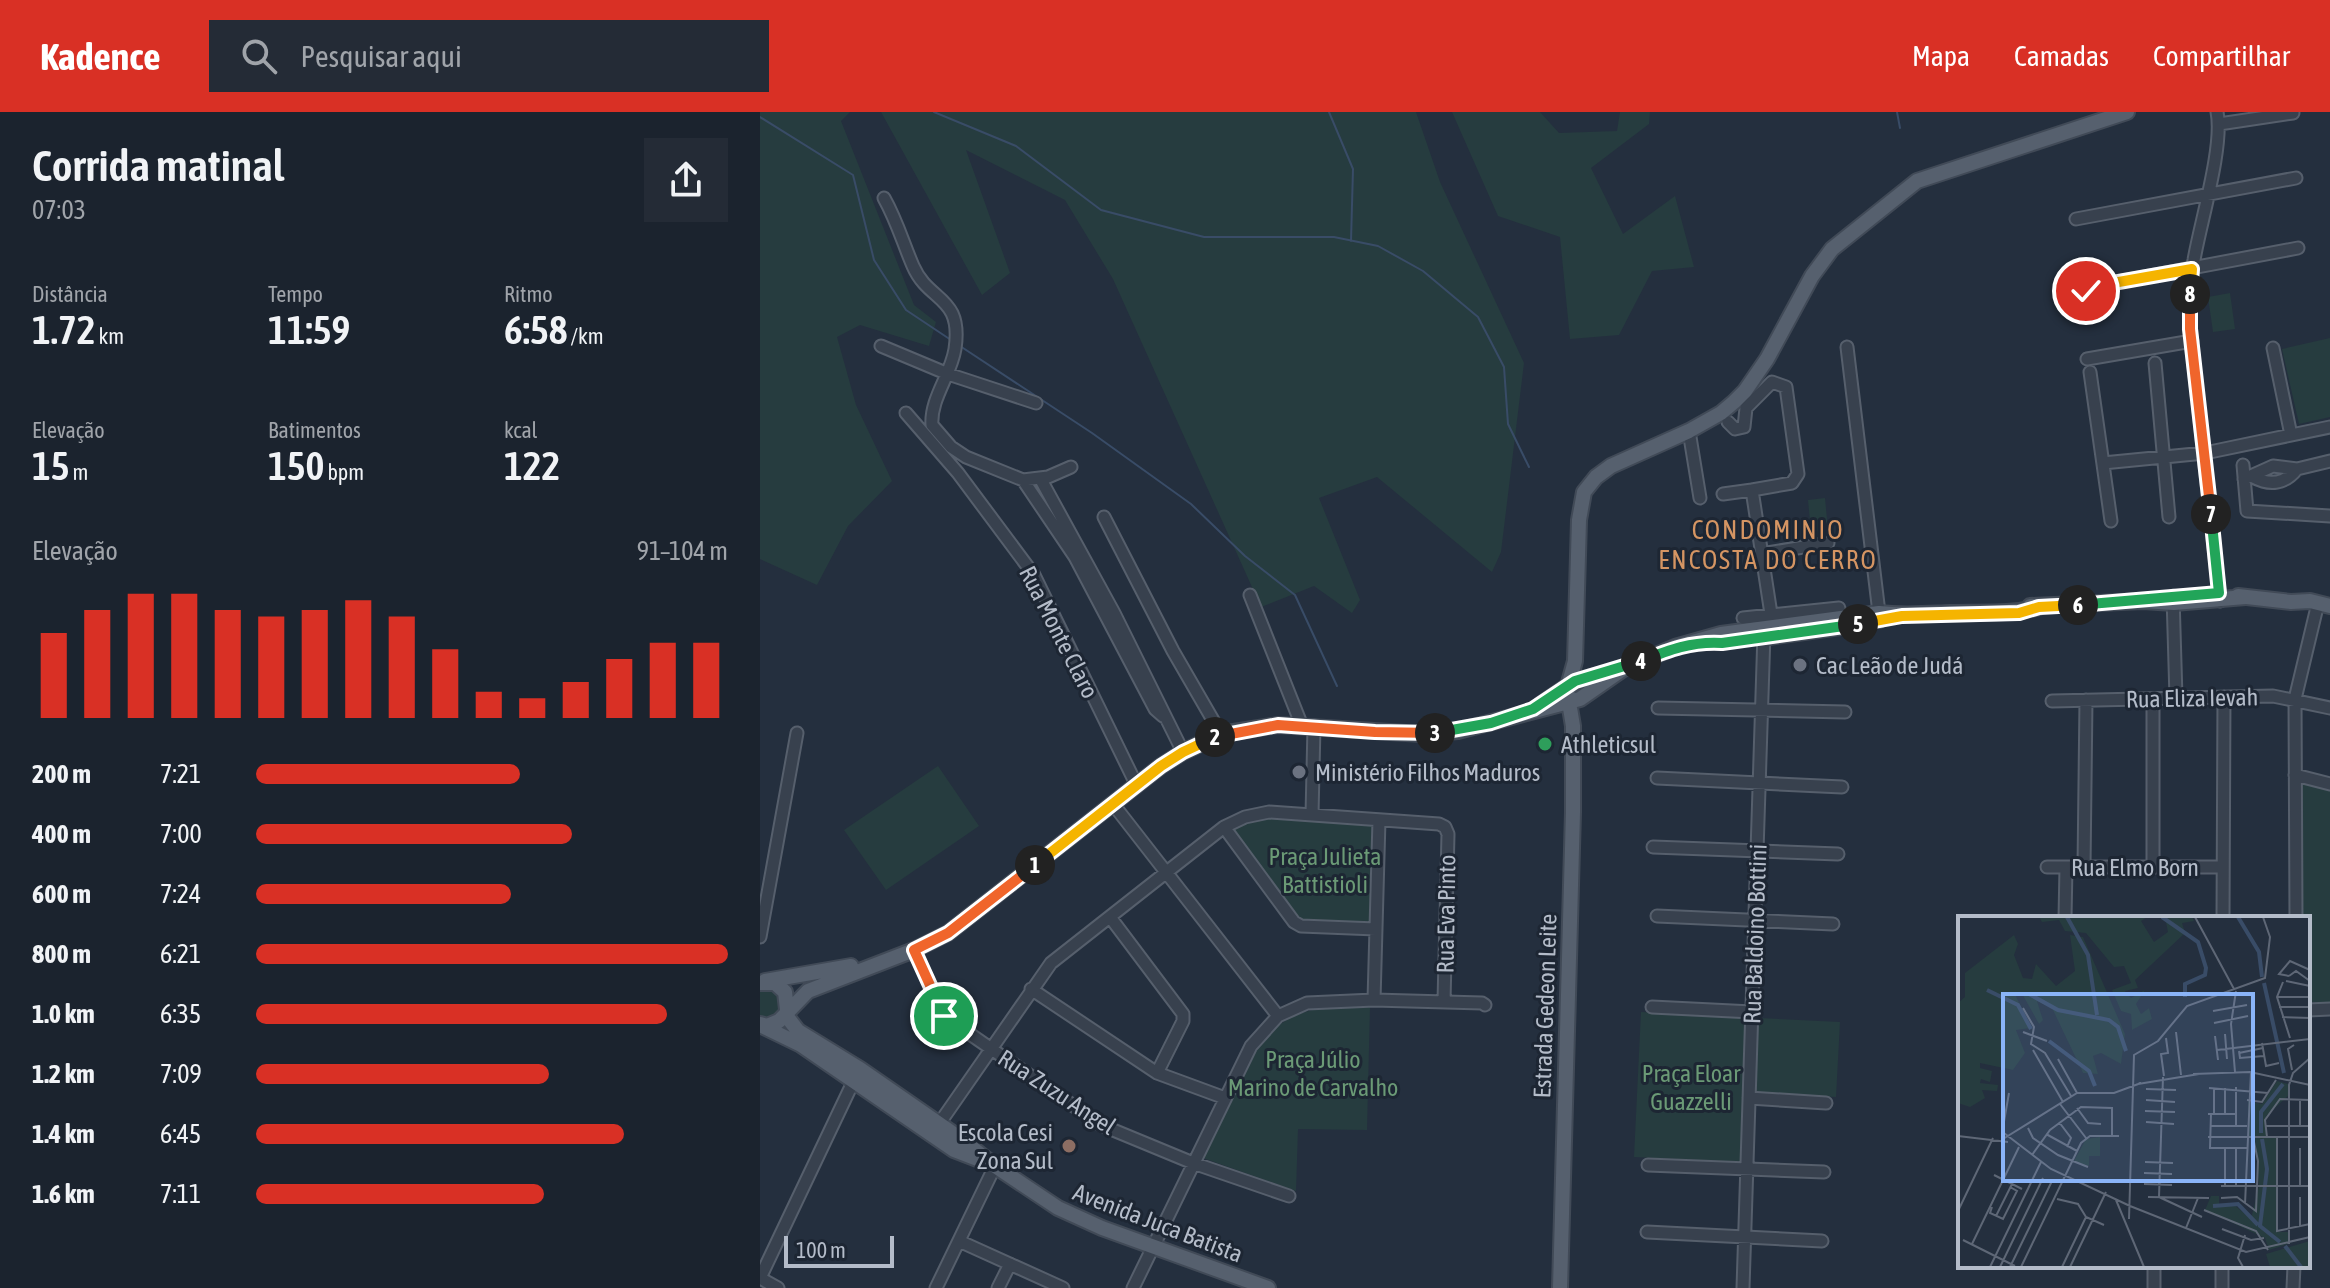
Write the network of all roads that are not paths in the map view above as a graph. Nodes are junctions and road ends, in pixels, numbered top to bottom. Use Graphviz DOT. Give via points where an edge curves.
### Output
graph roads {
  1 [pos="2127,112"];
  2 [pos="2293,113"];
  3 [pos="2218,118"];
  4 [pos="2296,178"];
  5 [pos="2208,194"];
  6 [pos="884,198"];
  7 [pos="2076,219"];
  8 [pos="2298,248"];
  9 [pos="2192,269"];
  10 [pos="2086,291"];
  11 [pos="2192,341"];
  12 [pos="881,346"];
  13 [pos="1847,347"];
  14 [pos="2273,348"];
  15 [pos="2155,363"];
  16 [pos="948,374"];
  17 [pos="1036,403"];
  18 [pos="906,413"];
  19 [pos="1728,422"];
  20 [pos="2330,427"];
  21 [pos="1689,431"];
  22 [pos="2291,435"];
  23 [pos="2205,453"];
  24 [pos="2164,457"];
  25 [pos="2330,461"];
  26 [pos="2103,463"];
  27 [pos="2243,465"];
  28 [pos="1071,467"];
  29 [pos="1040,478"];
  30 [pos="2249,478"];
  31 [pos="1023,480"];
  32 [pos="1752,490"];
  33 [pos="1723,494"];
  34 [pos="1700,498"];
  35 [pos="2330,516"];
  36 [pos="1104,517"];
  37 [pos="2169,517"];
  38 [pos="2111,521"];
  39 [pos="1828,543"];
  40 [pos="1761,554"];
  41 [pos="1250,595"];
  42 [pos="2220,597"];
  43 [pos="2174,600"];
  44 [pos="1839,608"];
  45 [pos="2323,608"];
  46 [pos="1110,615"];
  47 [pos="1880,617"];
  48 [pos="1743,618"];
  49 [pos="1768,627"];
  50 [pos="1575,661"];
  51 [pos="1623,669"];
  52 [pos="1584,678"];
  53 [pos="1569,685"];
  54 [pos="1587,696"];
  55 [pos="2224,697"];
  56 [pos="2176,698"];
  57 [pos="2153,699"];
  58 [pos="2295,699"];
  59 [pos="2086,700"];
  60 [pos="1570,701"];
  61 [pos="2052,701"];
  62 [pos="1658,708"];
  63 [pos="2330,708"];
  64 [pos="1533,709"];
  65 [pos="1763,712"];
  66 [pos="1845,712"];
  67 [pos="1308,726"];
  68 [pos="1573,726"];
  69 [pos="797,733"];
  70 [pos="1221,734"];
  71 [pos="1183,752"];
  72 [pos="2295,775"];
  73 [pos="1657,778"];
  74 [pos="1760,783"];
  75 [pos="2330,784"];
  76 [pos="1137,786"];
  77 [pos="1842,787"];
  78 [pos="1113,804"];
  79 [pos="1312,815"];
  80 [pos="1379,820"];
  81 [pos="1224,827"];
  82 [pos="1653,847"];
  83 [pos="1758,852"];
  84 [pos="1838,854"];
  85 [pos="2047,867"];
  86 [pos="2066,867"];
  87 [pos="2084,867"];
  88 [pos="2153,867"];
  89 [pos="2223,867"];
  90 [pos="1167,873"];
  91 [pos="1657,916"];
  92 [pos="2065,916"];
  93 [pos="2223,916"];
  94 [pos="2296,916"];
  95 [pos="1110,917"];
  96 [pos="1755,921"];
  97 [pos="1833,924"];
  98 [pos="1376,929"];
  99 [pos="760,937"];
  100 [pos="914,950"];
  101 [pos="883,961"];
  102 [pos="761,982"];
  103 [pos="1031,989"];
  104 [pos="1374,1000"];
  105 [pos="1444,1001"];
  106 [pos="1485,1005"];
  107 [pos="1652,1007"];
  108 [pos="2330,1009"];
  109 [pos="2310,1010"];
  110 [pos="787,1011"];
  111 [pos="1752,1012"];
  112 [pos="1278,1016"];
  113 [pos="760,1024"];
  114 [pos="990,1049"];
  115 [pos="1157,1073"];
  116 [pos="857,1076"];
  117 [pos="1225,1098"];
  118 [pos="1749,1098"];
  119 [pos="1826,1103"];
  120 [pos="939,1124"];
  121 [pos="958,1144"];
  122 [pos="1193,1163"];
  123 [pos="1648,1165"];
  124 [pos="995,1166"];
  125 [pos="1747,1167"];
  126 [pos="1824,1172"];
  127 [pos="1289,1196"];
  128 [pos="1647,1232"];
  129 [pos="1744,1235"];
  130 [pos="959,1241"];
  131 [pos="1822,1241"];
  132 [pos="1153,1247"];
  133 [pos="1010,1264"];
  134 [pos="2294,1268"];
  135 [pos="760,1278"];
  136 [pos="778,1288"];
  137 [pos="936,1288"];
  138 [pos="998,1288"];
  139 [pos="1063,1288"];
  140 [pos="1133,1288"];
  141 [pos="1268,1288"];
  142 [pos="1560,1288"];
  143 [pos="1743,1288"];
  144 [pos="2293,1288"];
  1 -- 21 [label="main road, Estrada Gedeon Leite" via="1917,181 1832,249 1745,391"];
  2 -- 3 [label="street"];
  3 -- 5 [label="street"];
  4 -- 5 [label="street"];
  5 -- 7 [label="street"];
  5 -- 9 [label="street"];
  6 -- 16 [label="street" via="920,279 955,316"];
  8 -- 9 [label="street"];
  9 -- 10 [label="street"];
  9 -- 11 [label="street"];
  11 -- 23 [label="street"];
  11 -- 26 [label="street" via="2089,366"];
  12 -- 16 [label="street"];
  13 -- 47 [label="street"];
  14 -- 22 [label="street"];
  15 -- 24 [label="street"];
  16 -- 17 [label="street"];
  16 -- 31 [label="street" via="933,408 932,425 966,457"];
  18 -- 76 [label="street, Rua Monte Claro" via="1034,575"];
  19 -- 32 [label="street" via="1735,429 1744,427 1746,408 1767,385 1786,387 1798,474 1792,483"];
  20 -- 22 [label="street"];
  21 -- 34 [label="street"];
  21 -- 50 [label="main road, Estrada Gedeon Leite" via="1611,466 1584,492"];
  22 -- 23 [label="street"];
  23 -- 24 [label="street"];
  23 -- 42 [label="street"];
  24 -- 26 [label="street"];
  24 -- 37 [label="street"];
  25 -- 30 [label="street" via="2297,469 2273,466"];
  26 -- 38 [label="street"];
  27 -- 30 [label="street"];
  28 -- 29 [label="street"];
  29 -- 31 [label="street"];
  29 -- 46 [label="street"];
  30 -- 35 [label="street" via="2247,511"];
  31 -- 46 [label="street"];
  32 -- 33 [label="street"];
  32 -- 40 [label="street, Rua Baldoino Bottini"];
  36 -- 70 [label="street"];
  39 -- 40 [label="street"];
  40 -- 49 [label="street, Rua Baldoino Bottini"];
  41 -- 67 [label="street"];
  42 -- 43 [label="main road"];
  42 -- 45 [label="main road"];
  43 -- 47 [label="main road" via="2039,607 2019,613 1984,610"];
  43 -- 56 [label="street"];
  44 -- 49 [label="street"];
  45 -- 58 [label="street"];
  46 -- 71 [label="street"];
  47 -- 49 [label="main road"];
  48 -- 49 [label="street"];
  49 -- 51 [label="main road" via="1722,643 1675,647"];
  49 -- 65 [label="street, Rua Baldoino Bottini"];
  50 -- 52 [label="main road, Estrada Gedeon Leite"];
  50 -- 53 [label="main road, Estrada Gedeon Leite"];
  51 -- 52 [label="main road"];
  51 -- 54 [label="main road"];
  52 -- 53 [label="main road"];
  52 -- 54 [label="main road, Estrada Gedeon Leite"];
  53 -- 60 [label="main road, Estrada Gedeon Leite"];
  53 -- 64 [label="main road"];
  54 -- 60 [label="main road"];
  54 -- 68 [label="main road, Estrada Gedeon Leite"];
  55 -- 56 [label="street, Rua Eliza Ievah"];
  55 -- 58 [label="street, Rua Eliza Ievah"];
  55 -- 89 [label="street"];
  56 -- 57 [label="street, Rua Eliza Ievah"];
  57 -- 59 [label="street, Rua Eliza Ievah"];
  57 -- 88 [label="street"];
  58 -- 63 [label="street, Rua Eliza Ievah"];
  58 -- 72 [label="street"];
  59 -- 61 [label="street, Rua Eliza Ievah"];
  59 -- 87 [label="street"];
  60 -- 64 [label="main road"];
  60 -- 68 [label="main road, Estrada Gedeon Leite"];
  62 -- 65 [label="street"];
  64 -- 67 [label="main road" via="1469,728 1422,734"];
  65 -- 66 [label="street"];
  65 -- 74 [label="street, Rua Baldoino Bottini"];
  67 -- 70 [label="main road"];
  67 -- 79 [label="street"];
  68 -- 142 [label="main road, Estrada Gedeon Leite"];
  69 -- 99 [label="street"];
  70 -- 71 [label="main road"];
  71 -- 76 [label="main road"];
  72 -- 75 [label="street"];
  72 -- 94 [label="street"];
  73 -- 74 [label="street"];
  74 -- 77 [label="street"];
  74 -- 83 [label="street, Rua Baldoino Bottini"];
  76 -- 78 [label="main road"];
  78 -- 90 [label="street"];
  78 -- 100 [label="main road" via="948,933"];
  79 -- 80 [label="street"];
  79 -- 81 [label="street" via="1269,812"];
  80 -- 98 [label="street"];
  80 -- 105 [label="street, Rua Eva Pinto" via="1439,824 1448,834"];
  81 -- 90 [label="street"];
  81 -- 98 [label="street" via="1294,922"];
  82 -- 83 [label="street"];
  83 -- 84 [label="street"];
  83 -- 96 [label="street, Rua Baldoino Bottini"];
  85 -- 86 [label="street, Rua Elmo Born"];
  86 -- 87 [label="street, Rua Elmo Born"];
  86 -- 92 [label="street"];
  87 -- 88 [label="street, Rua Elmo Born"];
  88 -- 89 [label="street, Rua Elmo Born"];
  89 -- 93 [label="street"];
  90 -- 95 [label="street"];
  90 -- 112 [label="street"];
  91 -- 96 [label="street"];
  95 -- 103 [label="street" via="1051,963"];
  95 -- 115 [label="street" via="1183,1014"];
  96 -- 97 [label="street"];
  96 -- 111 [label="street, Rua Baldoino Bottini"];
  98 -- 104 [label="street"];
  100 -- 101 [label="main road"];
  100 -- 114 [label="street, Rua Zuzu Angel" via="944,1016"];
  101 -- 102 [label="main road"];
  101 -- 110 [label="main road" via="808,991"];
  102 -- 110 [label="main road, Avenida Juca Batista" via="775,983 785,992"];
  103 -- 114 [label="street"];
  103 -- 115 [label="street"];
  104 -- 105 [label="street"];
  104 -- 112 [label="street" via="1307,1003"];
  105 -- 106 [label="street"];
  107 -- 111 [label="street"];
  108 -- 109 [label="street"];
  110 -- 113 [label="main road" via="779,1021"];
  110 -- 116 [label="main road, Avenida Juca Batista" via="798,1031"];
  111 -- 118 [label="street, Rua Baldoino Bottini"];
  112 -- 117 [label="street" via="1251,1046"];
  113 -- 116 [label="main road, Avenida Juca Batista"];
  114 -- 120 [label="street"];
  114 -- 122 [label="street, Rua Zuzu Angel" via="1101,1125"];
  115 -- 117 [label="street"];
  116 -- 120 [label="main road, Avenida Juca Batista"];
  116 -- 121 [label="main road, Avenida Juca Batista"];
  116 -- 135 [label="street"];
  117 -- 122 [label="street"];
  118 -- 119 [label="street"];
  118 -- 125 [label="street, Rua Baldoino Bottini"];
  120 -- 121 [label="main road, Avenida Juca Batista"];
  121 -- 124 [label="main road, Avenida Juca Batista"];
  122 -- 127 [label="street, Rua Zuzu Angel"];
  122 -- 132 [label="street"];
  123 -- 125 [label="street"];
  124 -- 130 [label="street"];
  124 -- 132 [label="main road, Avenida Juca Batista" via="1058,1208"];
  125 -- 126 [label="street"];
  125 -- 129 [label="street, Rua Baldoino Bottini"];
  128 -- 129 [label="street"];
  129 -- 131 [label="street"];
  129 -- 143 [label="street, Rua Baldoino Bottini"];
  130 -- 133 [label="street"];
  130 -- 137 [label="street"];
  132 -- 140 [label="street"];
  132 -- 141 [label="main road, Avenida Juca Batista"];
  133 -- 138 [label="street"];
  133 -- 139 [label="street"];
  134 -- 144 [label="street"];
  135 -- 136 [label="street"];
}
